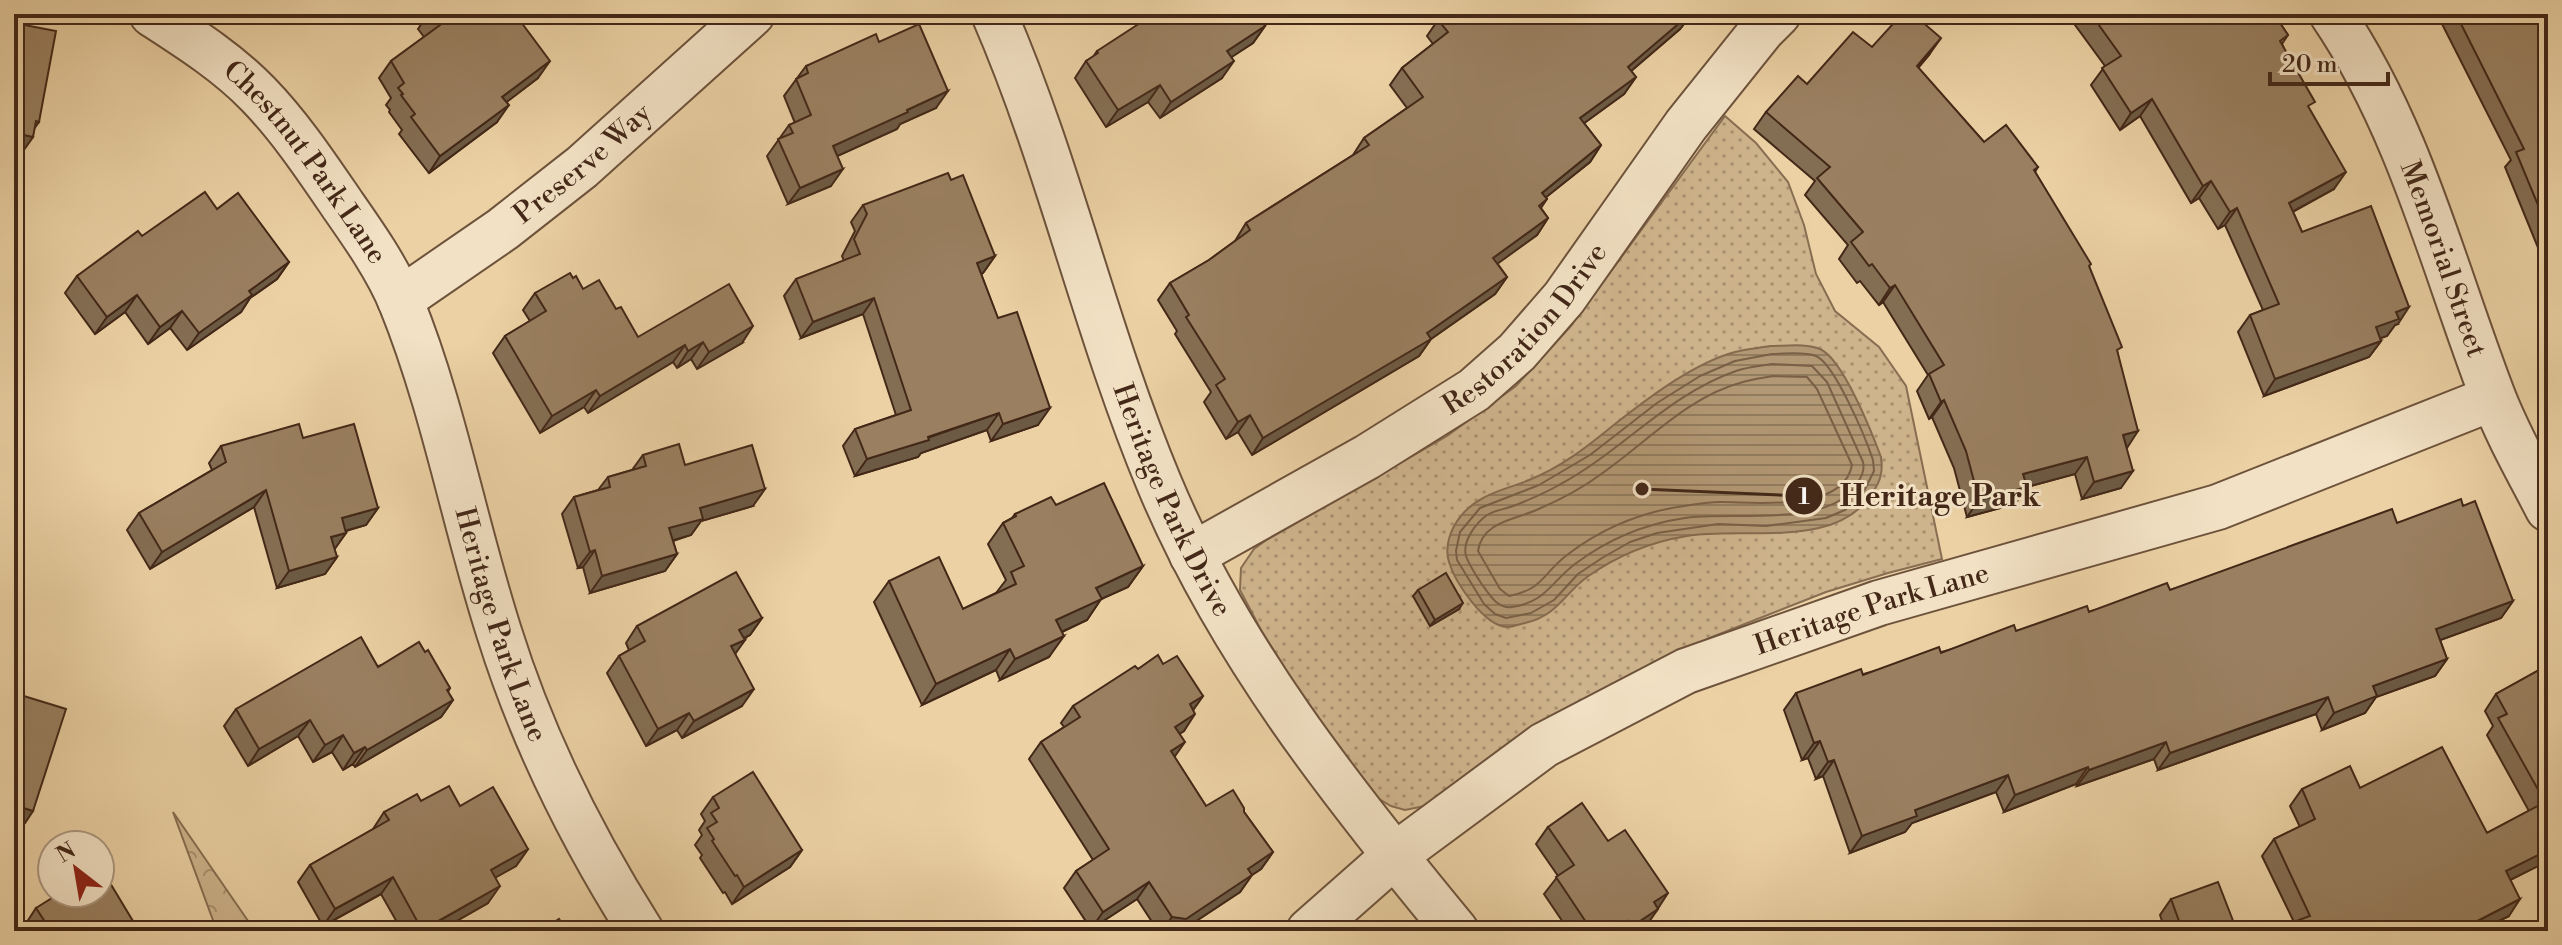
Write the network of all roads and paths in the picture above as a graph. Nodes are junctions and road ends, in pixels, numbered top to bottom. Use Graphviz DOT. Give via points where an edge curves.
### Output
graph roads {
  1 [pos="152,14"];
  2 [pos="752,14"];
  3 [pos="994,14"];
  4 [pos="1778,14"];
  5 [pos="2332,14"];
  6 [pos="400,300"];
  7 [pos="2493,398"];
  8 [pos="2548,509"];
  9 [pos="1192,555"];
  10 [pos="1394,856"];
  11 [pos="641,931"];
  12 [pos="1309,931"];
  13 [pos="1456,931"];
  1 -- 6 [label="street, Chestnut Park Lane" via="206,49 257,93 300,143 364,235"];
  2 -- 6 [label="street, Preserve Way" via="582,167"];
  3 -- 9 [label="street, Heritage Park Drive" via="1033,112 1132,417"];
  4 -- 9 [label="street, Restoration Drive" via="1694,115 1564,298 1517,352 1474,390 1367,457"];
  5 -- 7 [label="street, Memorial Street" via="2358,51 2394,129"];
  6 -- 11 [label="street, Heritage Park Lane" via="499,633 536,732 580,830"];
  7 -- 8 [label="street, Memorial Street"];
  7 -- 10 [label="street, Heritage Park Lane" via="2218,507 1879,603 1686,671 1544,745"];
  9 -- 10 [label="street, Heritage Park Drive" via="1258,669"];
  10 -- 12 [label="street, Heritage Park Lane"];
  10 -- 13 [label="street, Heritage Park Drive"];
}
